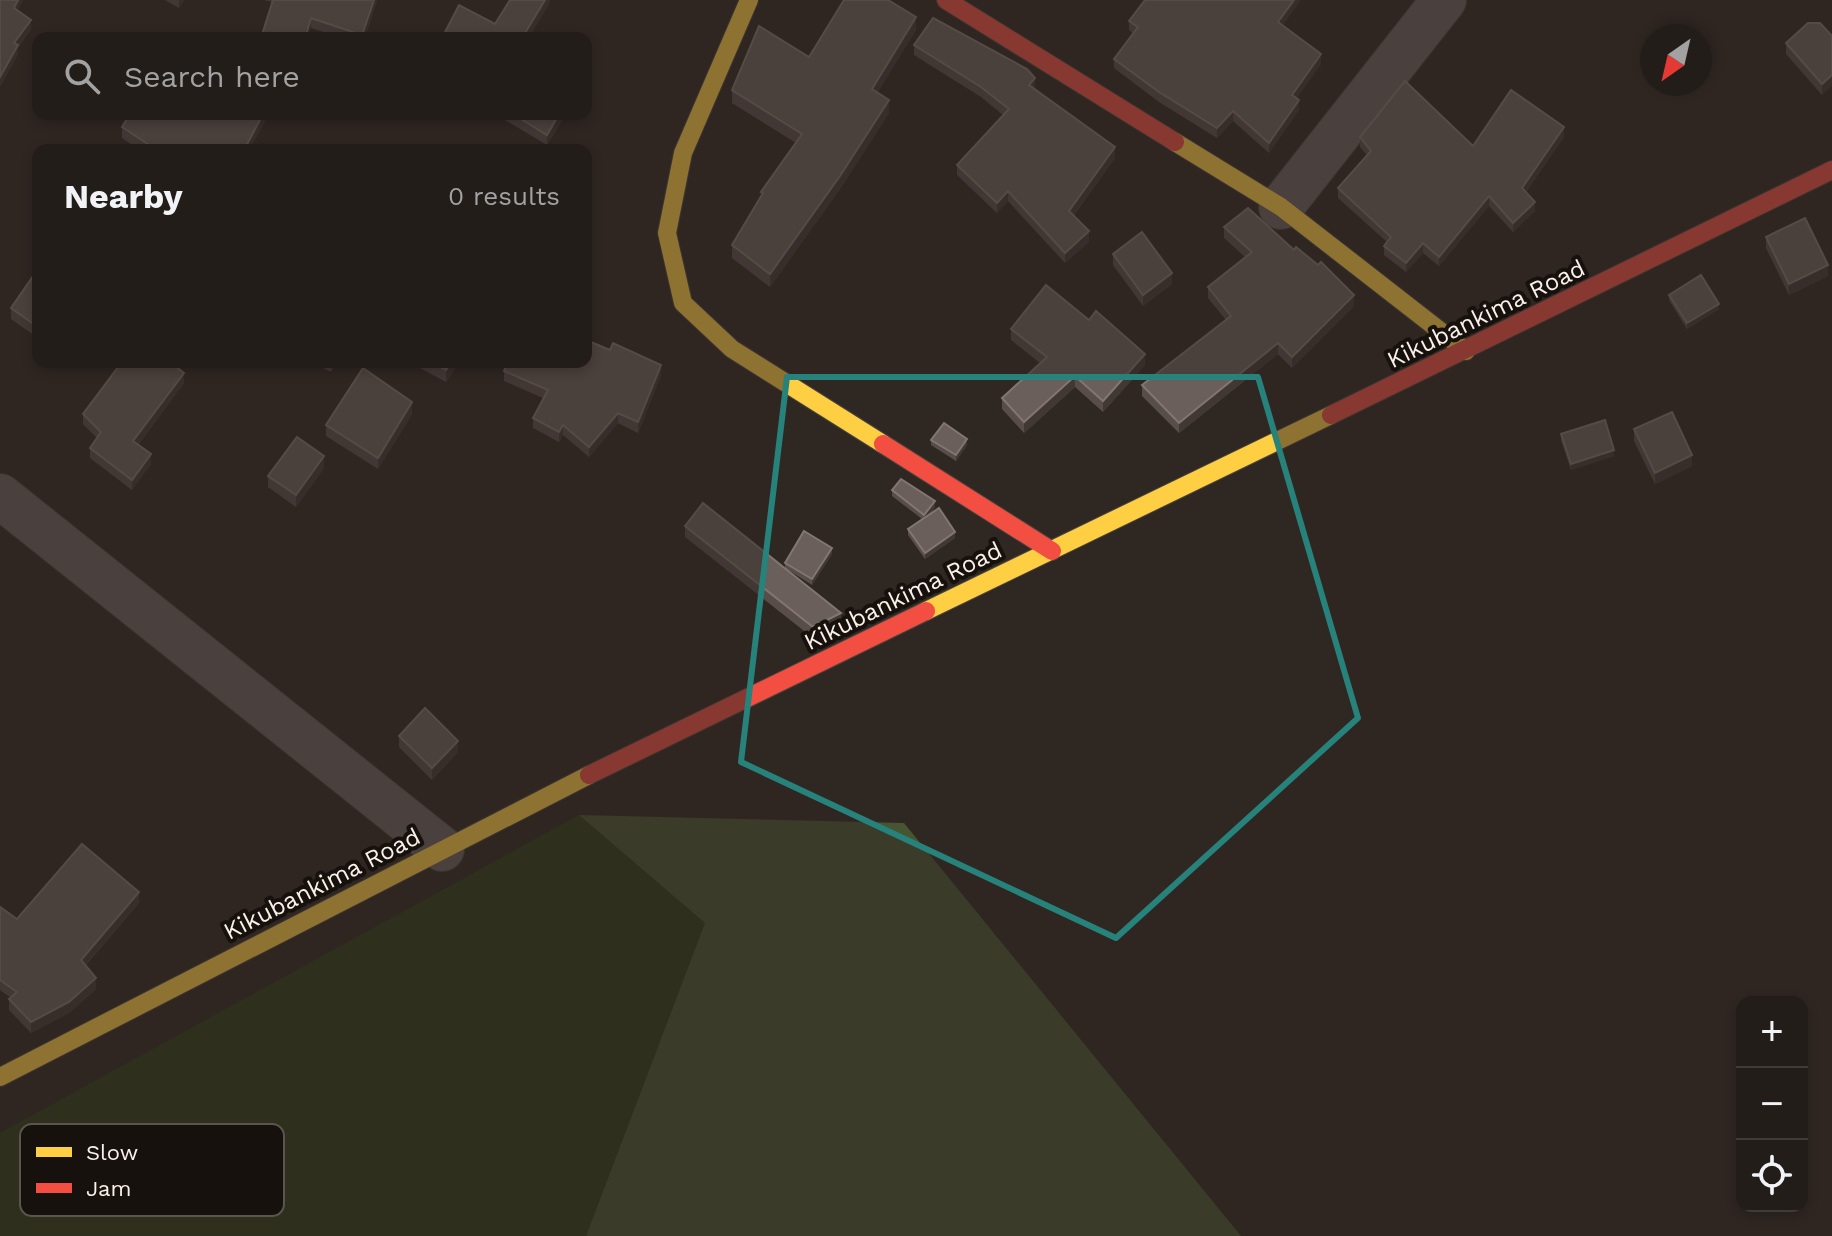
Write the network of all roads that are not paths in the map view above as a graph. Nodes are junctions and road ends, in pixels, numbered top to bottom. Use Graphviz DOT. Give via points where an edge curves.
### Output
graph roads {
  1 [pos="749,0"];
  2 [pos="946,0"];
  3 [pos="1444,0"];
  4 [pos="1832,170"];
  5 [pos="1281,207"];
  6 [pos="1466,351"];
  7 [pos="0,496"];
  8 [pos="1052,551"];
  9 [pos="442,849"];
  10 [pos="0,1077"];
  1 -- 8 [label="street" via="683,153 667,233 683,303 732,349"];
  2 -- 5 [label="street"];
  3 -- 5 [label="street"];
  4 -- 6 [label="street, Kikubankima Road"];
  5 -- 6 [label="street"];
  6 -- 8 [label="street, Kikubankima Road"];
  7 -- 9 [label="street"];
  8 -- 9 [label="street, Kikubankima Road"];
  9 -- 10 [label="street, Kikubankima Road"];
}
